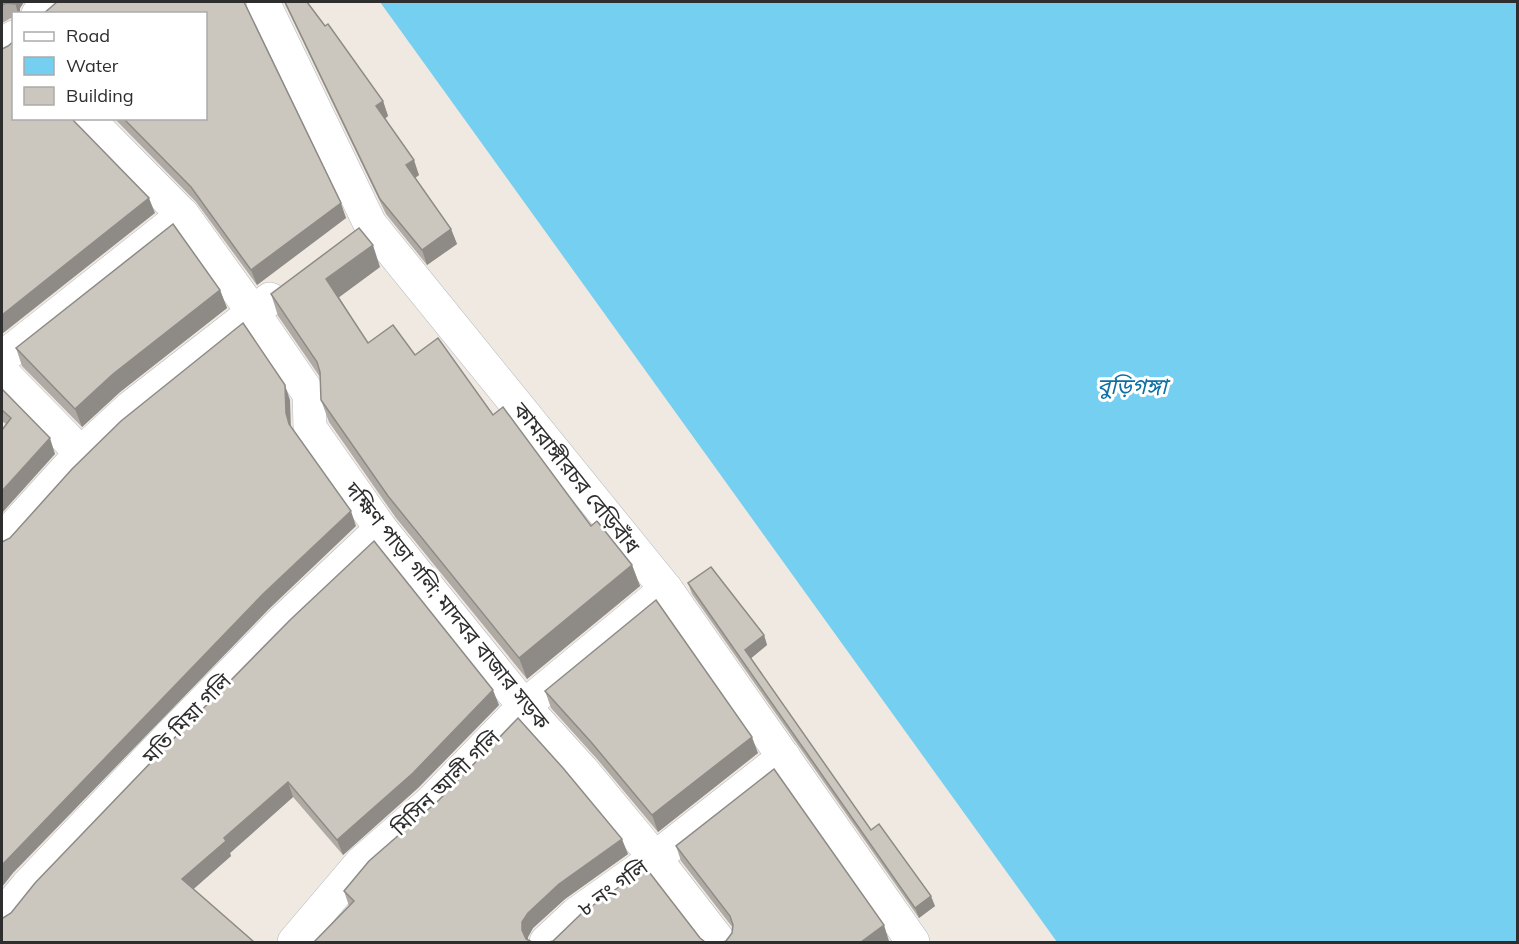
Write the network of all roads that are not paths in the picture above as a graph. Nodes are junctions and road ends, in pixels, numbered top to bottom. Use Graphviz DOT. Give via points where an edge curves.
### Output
graph roads {
  1 [pos="262,2"];
  2 [pos="89,120"];
  3 [pos="183,215"];
  4 [pos="370,224"];
  5 [pos="343,244"];
  6 [pos="289,285"];
  7 [pos="253,312"];
  8 [pos="2,358"];
  9 [pos="2,372"];
  10 [pos="81,453"];
  11 [pos="381,529"];
  12 [pos="2,540"];
  13 [pos="666,589"];
  14 [pos="524,706"];
  15 [pos="784,757"];
  16 [pos="655,858"];
  17 [pos="2,916"];
  18 [pos="294,942"];
  19 [pos="546,942"];
  20 [pos="720,942"];
  21 [pos="913,942"];
  1 -- 4 [label="street, কামরাঙ্গীরচর বেড়িবাঁধ"];
  2 -- 3 [label="street, দক্ষিণ পাড়া গলি; মাদবর বাজার সড়ক"];
  3 -- 7 [label="street, দক্ষিণ পাড়া গলি; মাদবর বাজার সড়ক"];
  3 -- 8 [label="street"];
  4 -- 5 [label="street"];
  4 -- 13 [label="street, কামরাঙ্গীরচর বেড়িবাঁধ"];
  6 -- 7 [label="street"];
  7 -- 10 [label="street" via="131,407"];
  7 -- 11 [label="street, দক্ষিণ পাড়া গলি; মাদবর বাজার সড়ক" via="309,394 310,429"];
  9 -- 10 [label="street"];
  10 -- 12 [label="street"];
  11 -- 14 [label="street, দক্ষিণ পাড়া গলি; মাদবর বাজার সড়ক"];
  11 -- 17 [label="street, মতি মিয়া গলি" via="173,733"];
  13 -- 14 [label="street, মিসিন আলী গলি"];
  13 -- 15 [label="street, কামরাঙ্গীরচর বেড়িবাঁধ"];
  14 -- 16 [label="street, দক্ষিণ পাড়া গলি; মাদবর বাজার সড়ক"];
  14 -- 18 [label="street, মিসিন আলী গলি" via="431,802 361,863"];
  15 -- 16 [label="street, ৮ নং গলি"];
  15 -- 21 [label="street, কামরাঙ্গীরচর বেড়িবাঁধ"];
  16 -- 19 [label="street, ৮ নং গলি" via="576,914"];
  16 -- 20 [label="street, দক্ষিণ পাড়া গলি; মাদবর বাজার সড়ক"];
}
